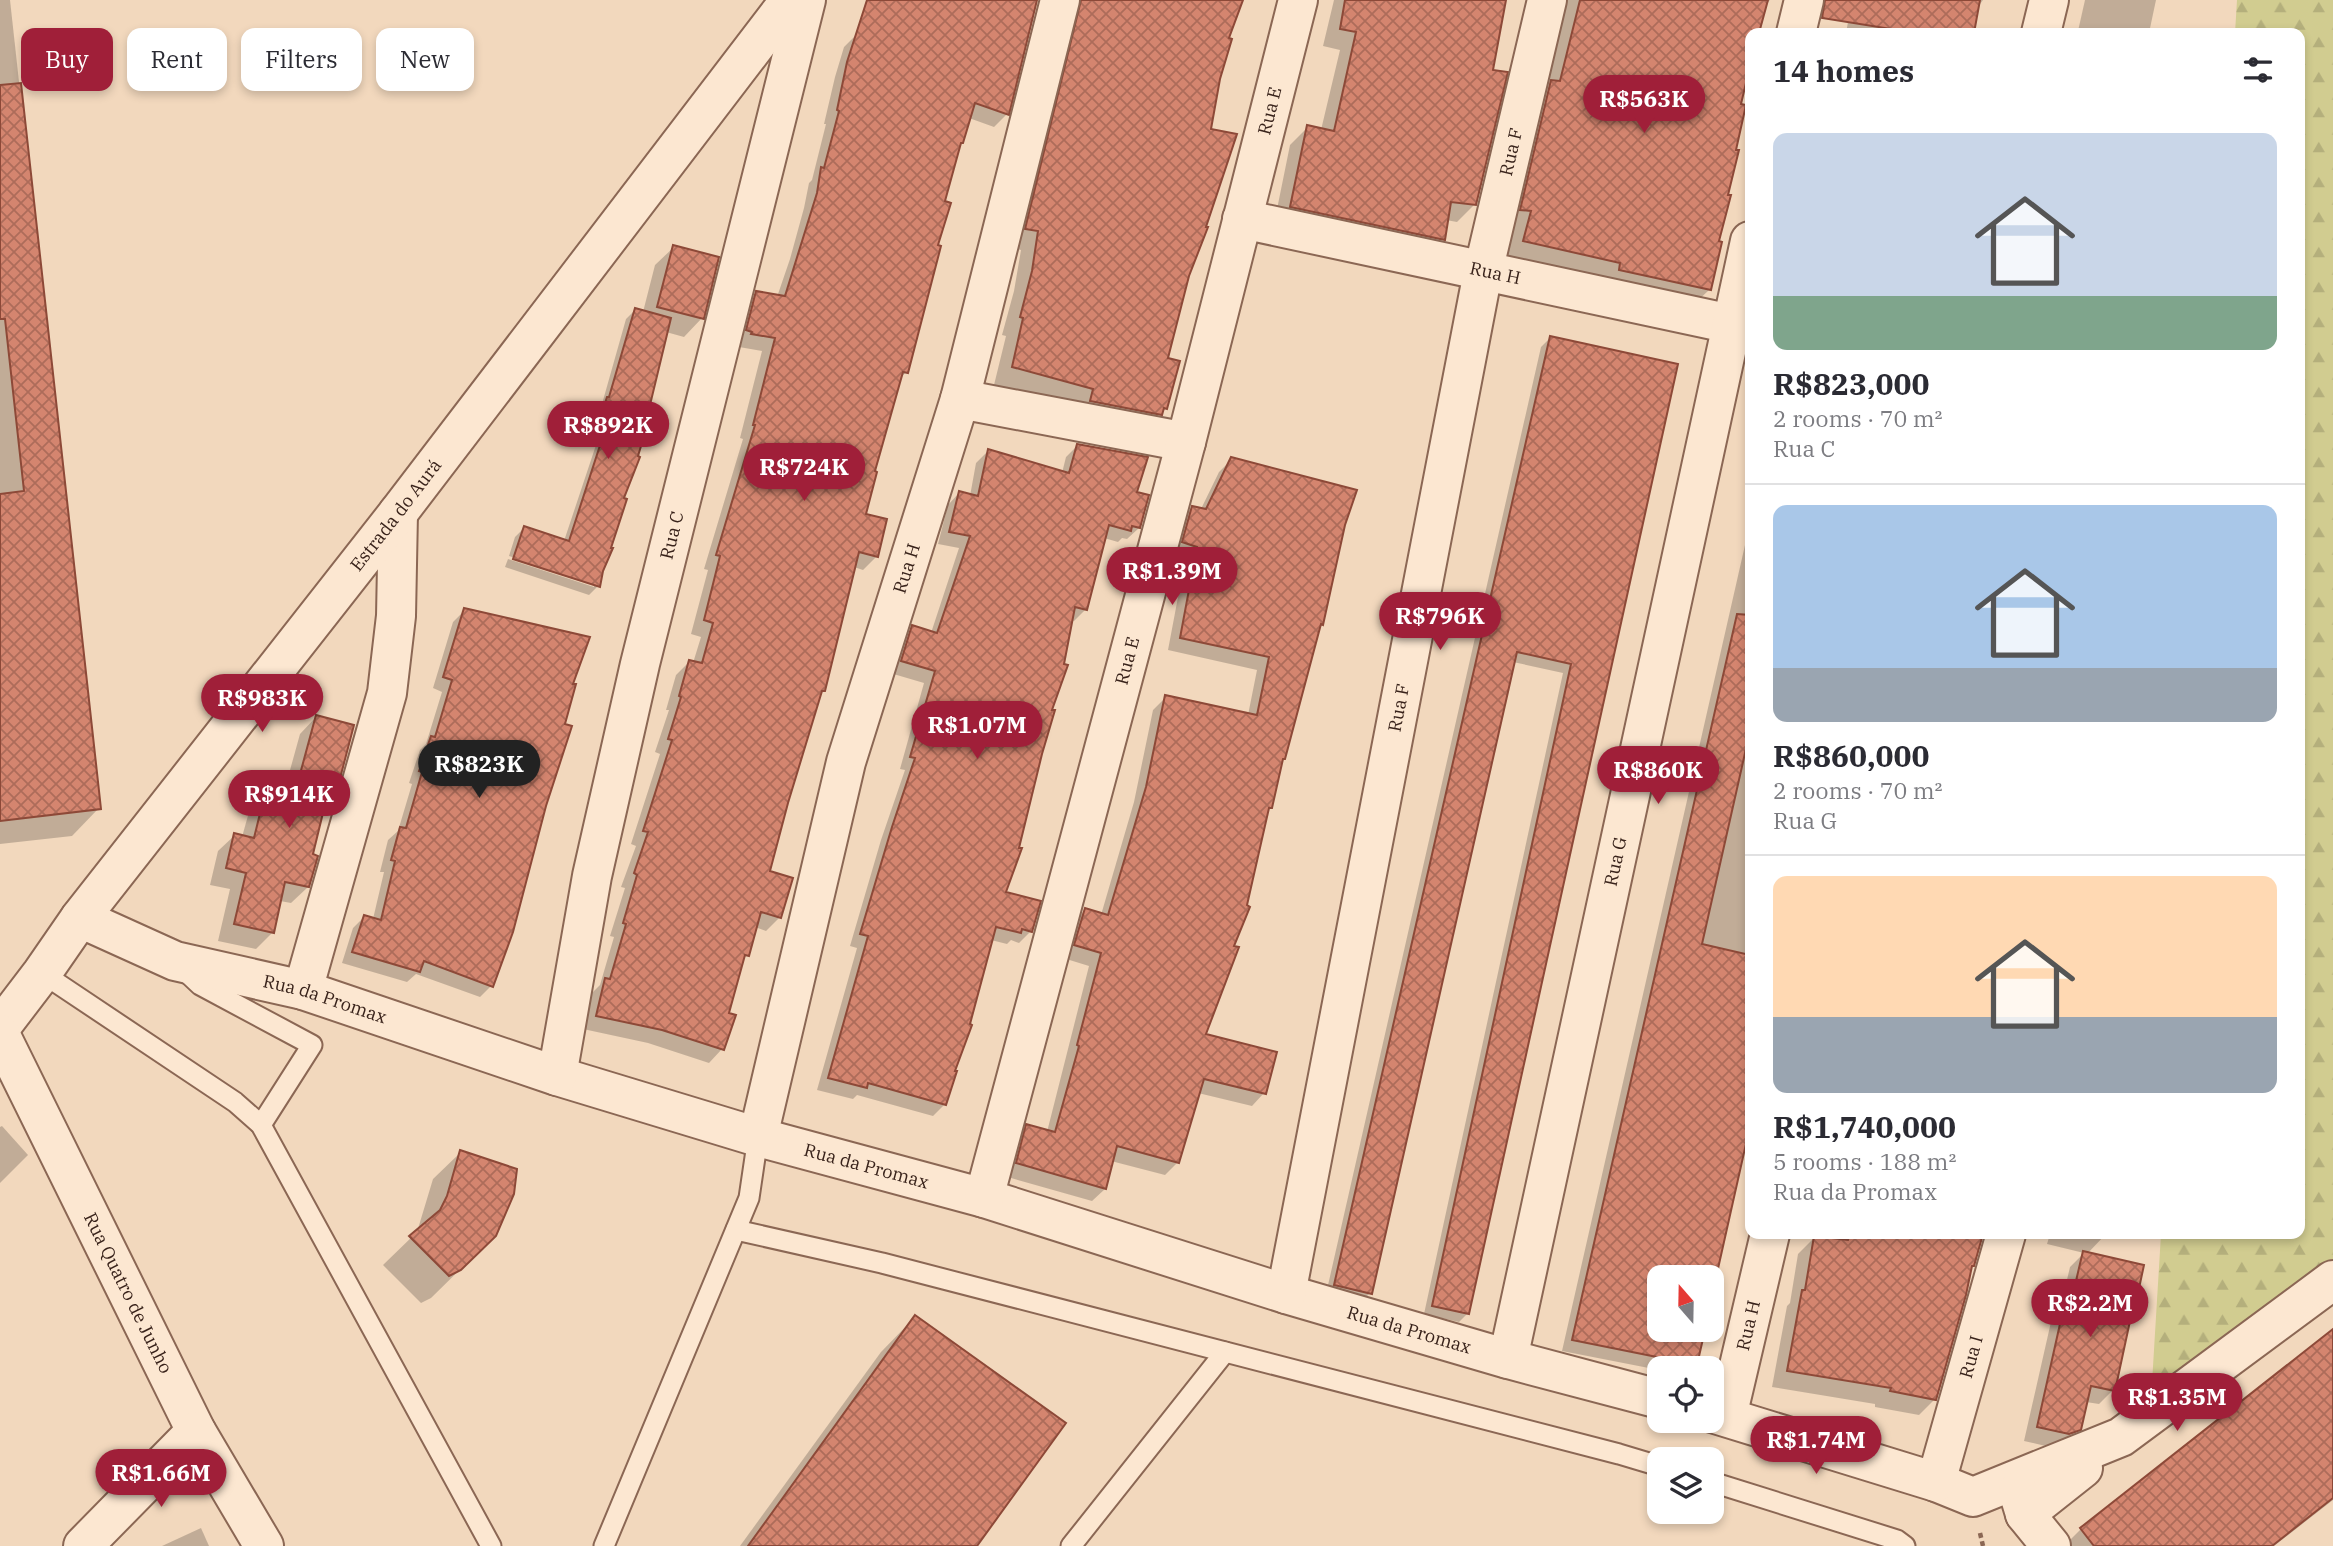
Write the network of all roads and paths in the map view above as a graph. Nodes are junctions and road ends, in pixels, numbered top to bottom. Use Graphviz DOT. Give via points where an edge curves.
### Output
graph roads {
  1 [pos="790,0"];
  2 [pos="806,0"];
  3 [pos="1060,0"];
  4 [pos="1297,0"];
  5 [pos="1547,0"];
  6 [pos="1804,0"];
  7 [pos="2049,0"];
  8 [pos="1797,28"];
  9 [pos="2042,28"];
  10 [pos="1242,219"];
  11 [pos="1483,272"];
  12 [pos="1745,288"];
  13 [pos="1741,326"];
  14 [pos="960,400"];
  15 [pos="1186,442"];
  16 [pos="398,513"];
  17 [pos="80,918"];
  18 [pos="175,961"];
  19 [pos="42,973"];
  20 [pos="303,990"];
  21 [pos="0,1031"];
  22 [pos="557,1076"];
  23 [pos="261,1125"];
  24 [pos="758,1137"];
  25 [pos="984,1198"];
  26 [pos="736,1230"];
  27 [pos="1769,1239"];
  28 [pos="2005,1239"];
  29 [pos="2333,1280"];
  30 [pos="1286,1294"];
  31 [pos="1225,1352"];
  32 [pos="1508,1359"];
  33 [pos="1647,1396"];
  34 [pos="1724,1397"];
  35 [pos="1724,1417"];
  36 [pos="196,1431"];
  37 [pos="1647,1462"];
  38 [pos="1937,1482"];
  39 [pos="1724,1486"];
  40 [pos="2020,1498"];
  41 [pos="83,1546"];
  42 [pos="264,1546"];
  43 [pos="491,1546"];
  44 [pos="604,1546"];
  45 [pos="1071,1546"];
  46 [pos="1905,1546"];
  47 [pos="2051,1546"];
  1 -- 16 [label="street, Estrada do Aurá"];
  2 -- 22 [label="street, Rua C" via="637,678 592,876"];
  3 -- 14 [label="street, Rua H"];
  4 -- 10 [label="street, Rua E"];
  5 -- 11 [label="street, Rua F"];
  6 -- 8 [label="street"];
  7 -- 9 [label="street"];
  10 -- 11 [label="street, Rua H"];
  10 -- 15 [label="street, Rua E"];
  11 -- 13 [label="street, Rua H"];
  11 -- 30 [label="street, Rua F"];
  12 -- 13 [label="street, Rua G"];
  13 -- 32 [label="street, Rua G"];
  14 -- 15 [label="street"];
  14 -- 24 [label="street, Rua H" via="846,762"];
  15 -- 25 [label="street, Rua E"];
  16 -- 17 [label="street, Estrada do Aurá"];
  16 -- 20 [label="street" via="396,616 387,693"];
  17 -- 18 [label="street, Rua da Promax"];
  17 -- 19 [label="street, Estrada do Aurá"];
  18 -- 20 [label="street, Rua da Promax"];
  18 -- 23 [label="lane" via="200,985 312,1045"];
  19 -- 21 [label="street, Estrada do Aurá"];
  19 -- 23 [label="lane" via="235,1102"];
  20 -- 22 [label="street, Rua da Promax"];
  21 -- 36 [label="street, Rua Quatro de Junho"];
  22 -- 24 [label="street, Rua da Promax"];
  23 -- 43 [label="lane"];
  24 -- 25 [label="street, Rua da Promax"];
  24 -- 26 [label="lane" via="749,1198"];
  25 -- 30 [label="street, Rua da Promax"];
  26 -- 31 [label="lane"];
  26 -- 44 [label="lane"];
  27 -- 34 [label="street, Rua H"];
  28 -- 38 [label="street, Rua I"];
  29 -- 40 [label="street" via="2121,1437"];
  30 -- 32 [label="street, Rua da Promax"];
  31 -- 37 [label="lane"];
  31 -- 45 [label="lane"];
  32 -- 33 [label="street, Rua da Promax"];
  35 -- 38 [label="street"];
  36 -- 41 [label="street"];
  36 -- 42 [label="street, Rua Quatro de Junho"];
  38 -- 40 [label="street" via="1973,1497"];
  39 -- 46 [label="lane"];
  40 -- 47 [label="street"];
}
